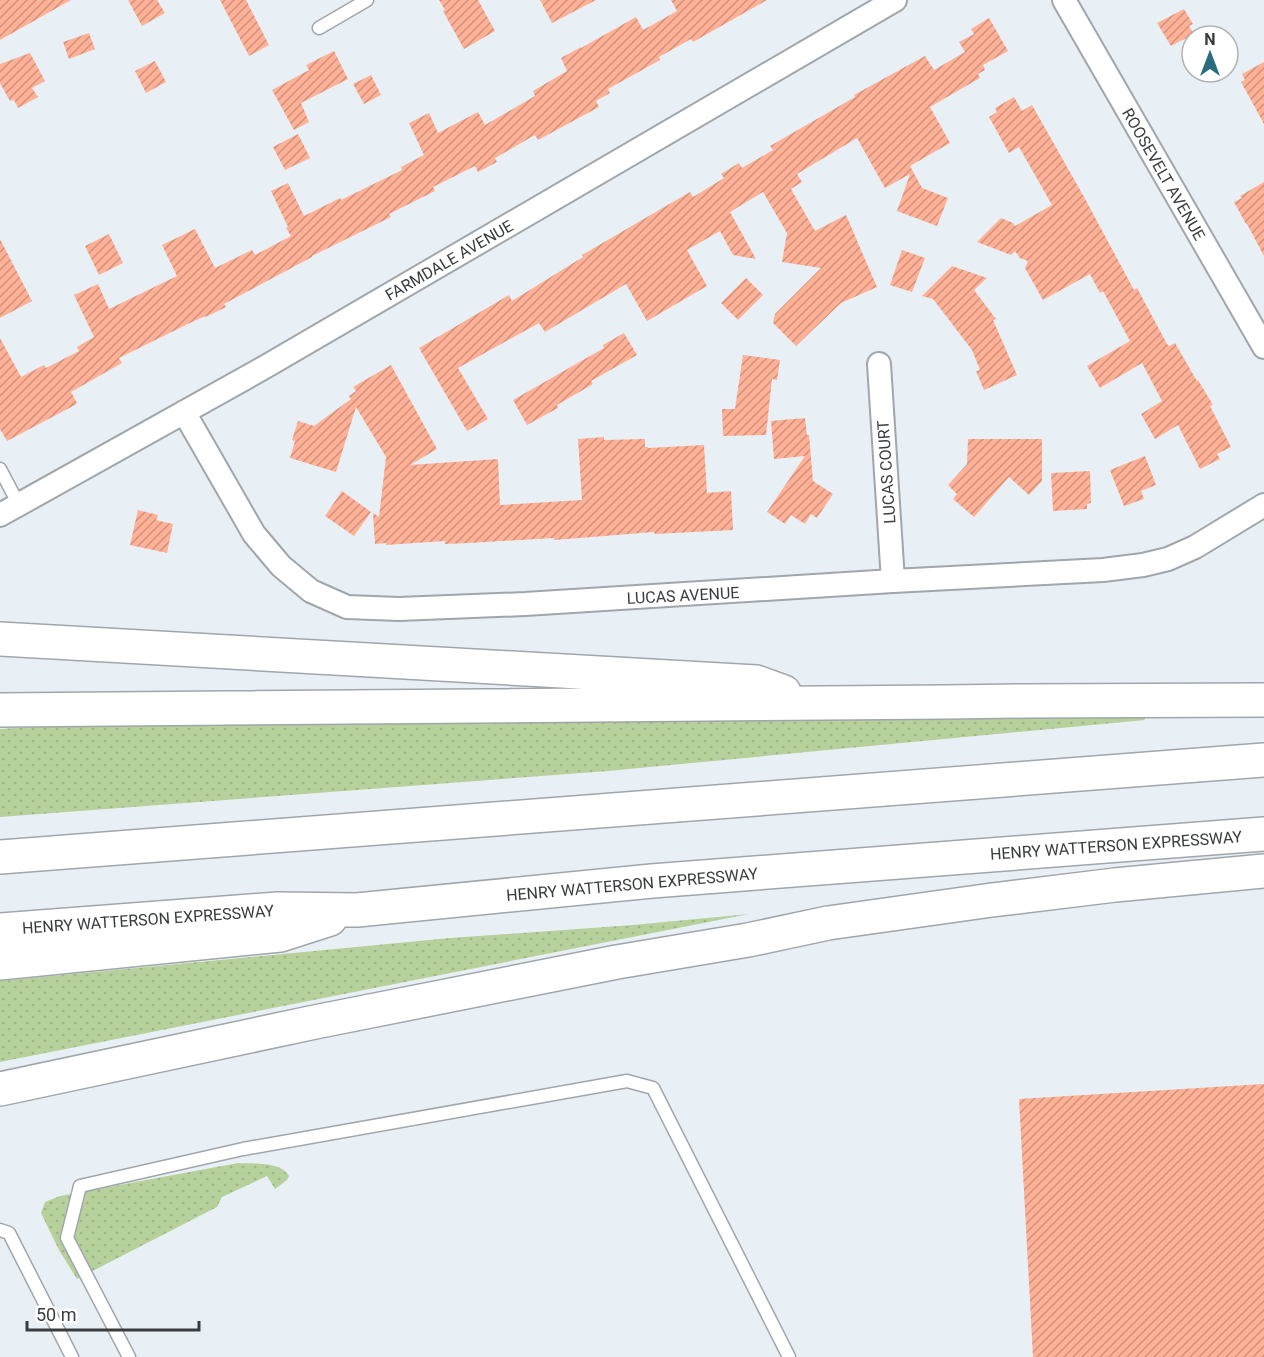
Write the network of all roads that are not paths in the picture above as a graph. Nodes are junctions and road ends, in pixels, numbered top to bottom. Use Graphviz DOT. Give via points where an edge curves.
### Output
graph roads {
  1 [pos="367,0"];
  2 [pos="895,0"];
  3 [pos="1064,0"];
  4 [pos="319,28"];
  5 [pos="1264,347"];
  6 [pos="879,364"];
  7 [pos="184,412"];
  8 [pos="0,469"];
  9 [pos="1264,505"];
  10 [pos="10,510"];
  11 [pos="893,581"];
  12 [pos="0,639"];
  13 [pos="1264,700"];
  14 [pos="820,704"];
  15 [pos="0,710"];
  16 [pos="1264,760"];
  17 [pos="1264,834"];
  18 [pos="0,857"];
  19 [pos="1264,871"];
  20 [pos="357,910"];
  21 [pos="0,930"];
  22 [pos="0,963"];
  23 [pos="1,1088"];
  24 [pos="0,1230"];
  25 [pos="72,1357"];
  26 [pos="129,1357"];
  27 [pos="789,1357"];
  1 -- 4 [label="lane"];
  2 -- 7 [label="street, FARMDALE AVENUE"];
  3 -- 5 [label="street, ROOSEVELT AVENUE"];
  6 -- 11 [label="street, LUCAS COURT"];
  7 -- 10 [label="street, FARMDALE AVENUE"];
  7 -- 11 [label="street, LUCAS AVENUE" via="254,534 281,566 310,591 347,608 525,604"];
  8 -- 10 [label="lane"];
  9 -- 11 [label="street, LUCAS AVENUE" via="1195,547 1143,565"];
  12 -- 14 [label="highway" via="756,682"];
  13 -- 14 [label="highway"];
  14 -- 15 [label="highway"];
  16 -- 18 [label="highway"];
  17 -- 20 [label="highway, HENRY WATTERSON EXPRESSWAY" via="652,880"];
  19 -- 23 [label="highway" via="1115,885 828,923 315,1022"];
  20 -- 21 [label="highway, HENRY WATTERSON EXPRESSWAY" via="279,909"];
  20 -- 22 [label="highway" via="280,935"];
  24 -- 25 [label="lane" via="9,1233"];
  26 -- 27 [label="lane" via="67,1238 80,1186 243,1149 627,1080 653,1088"];
}
